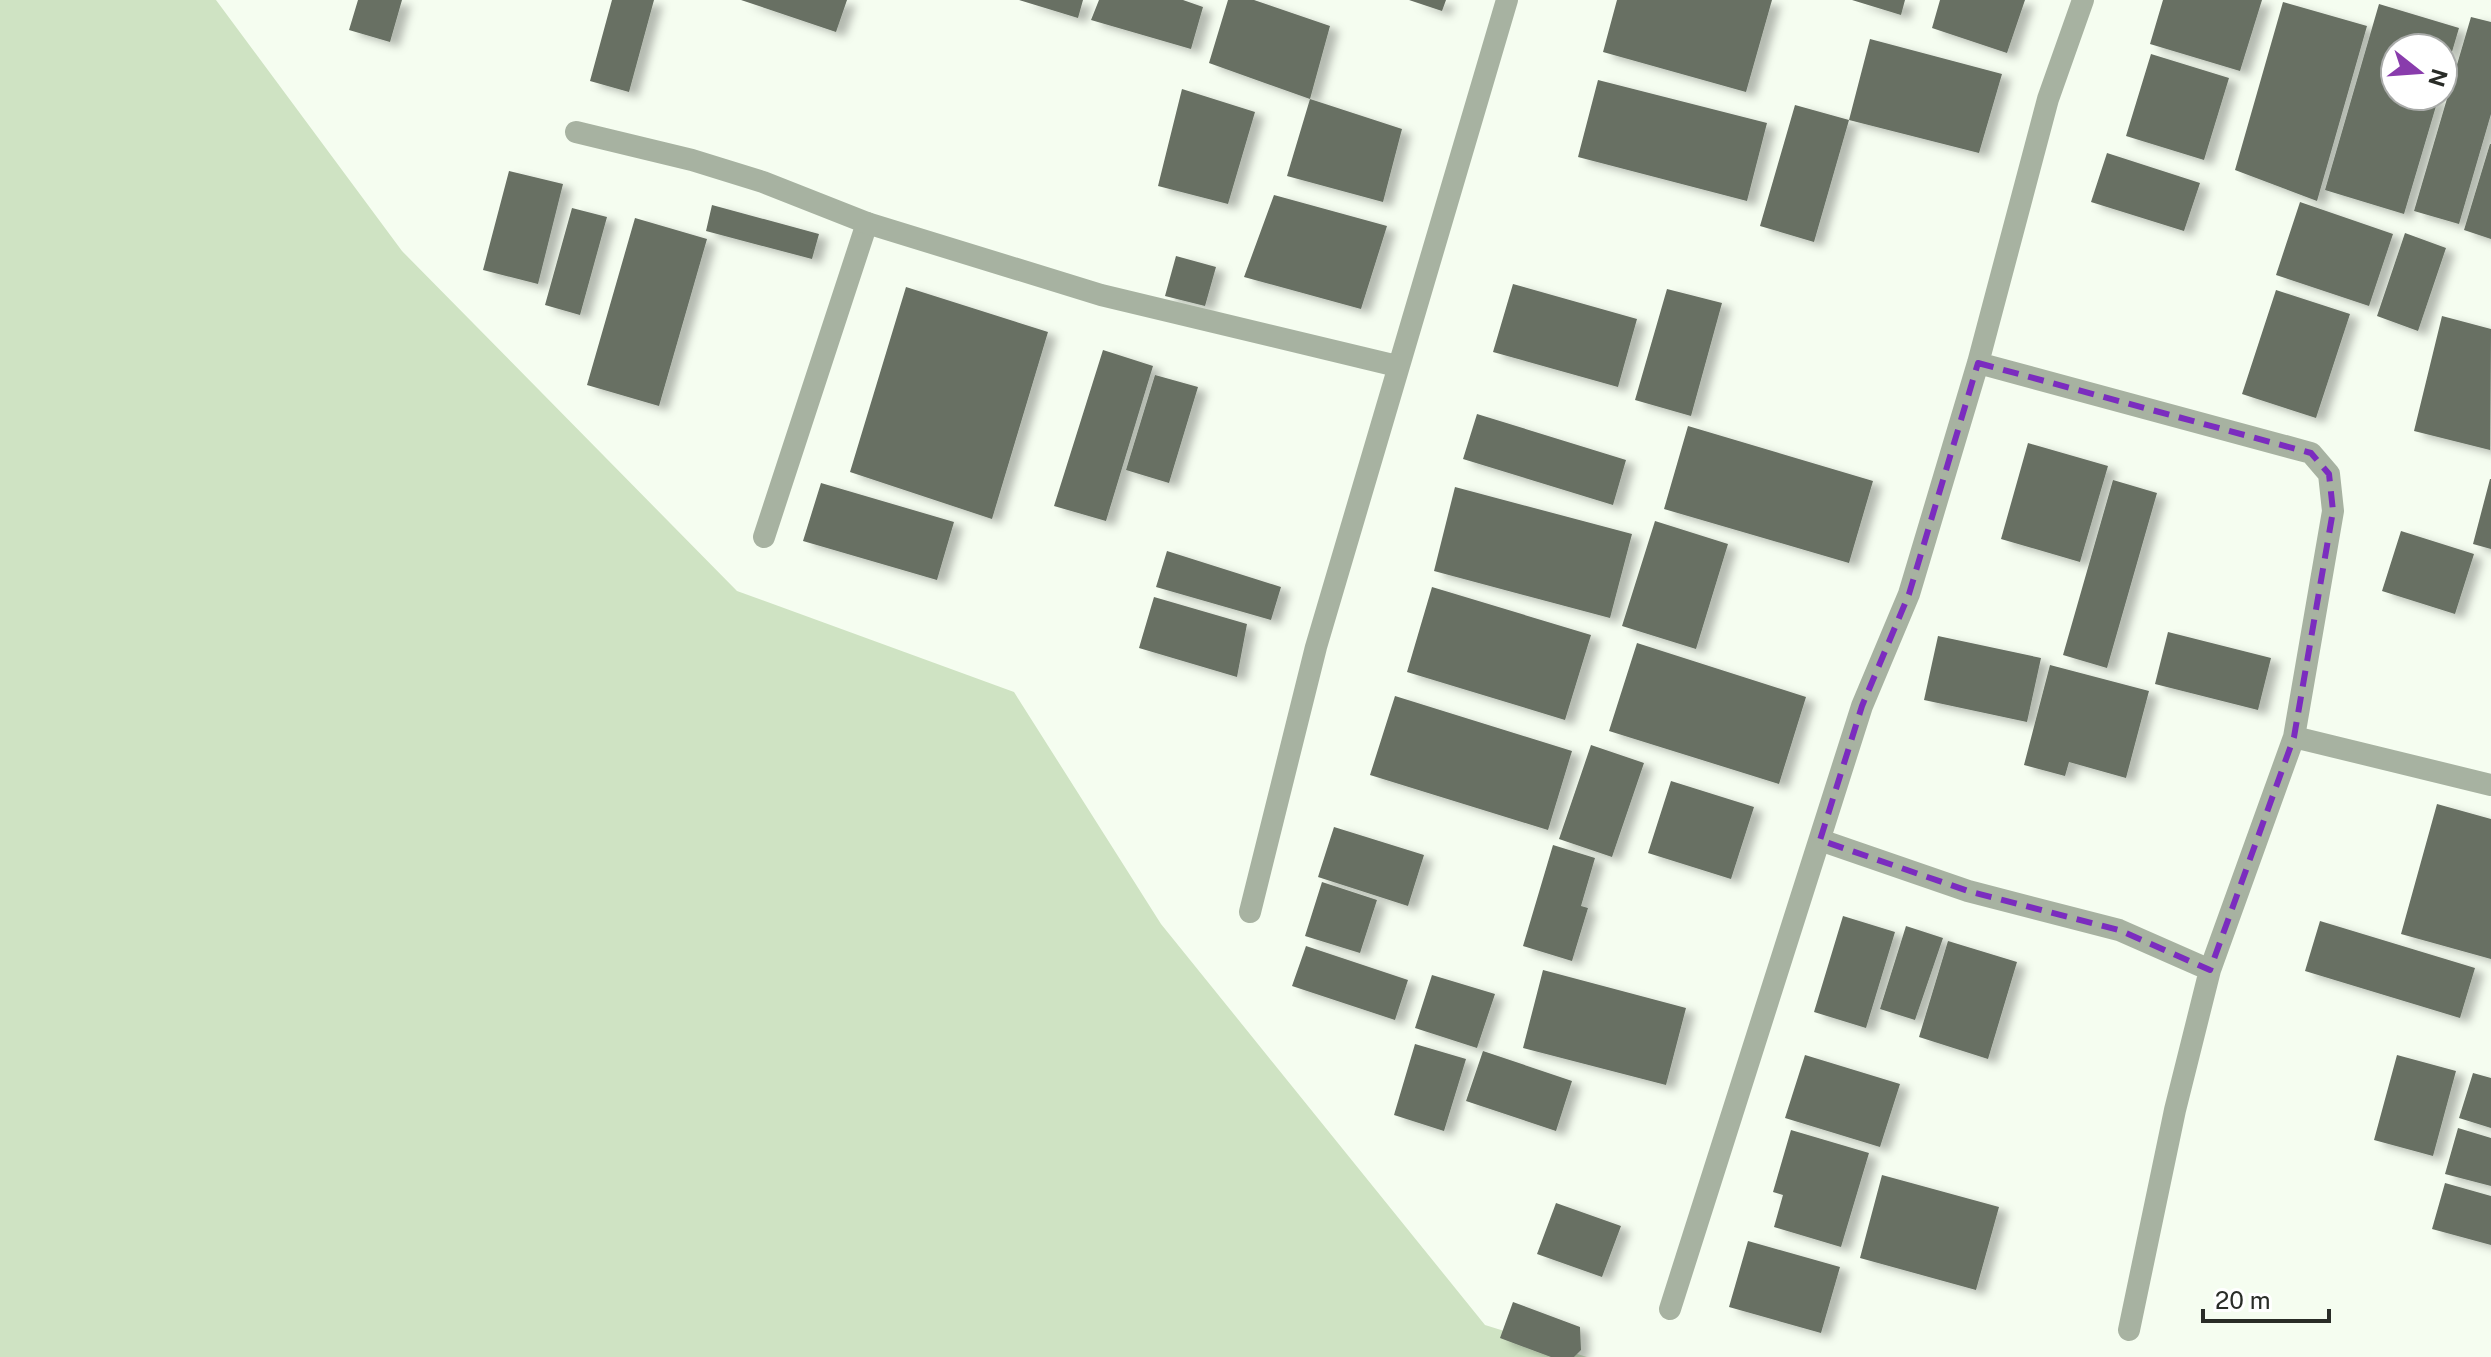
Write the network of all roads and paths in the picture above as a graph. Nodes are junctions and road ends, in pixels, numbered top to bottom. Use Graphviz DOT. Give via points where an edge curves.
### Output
graph roads {
  1 [pos="1507,0"];
  2 [pos="2083,0"];
  3 [pos="576,132"];
  4 [pos="867,223"];
  5 [pos="1978,363"];
  6 [pos="1397,366"];
  7 [pos="764,537"];
  8 [pos="2294,737"];
  9 [pos="2491,785"];
  10 [pos="1820,840"];
  11 [pos="1250,912"];
  12 [pos="2210,970"];
  13 [pos="1670,1309"];
  14 [pos="2129,1330"];
  1 -- 6 [label="street"];
  2 -- 5 [label="street" via="2048,99"];
  3 -- 4 [label="street" via="763,182"];
  4 -- 6 [label="street" via="1101,295"];
  4 -- 7 [label="street"];
  5 -- 8 [label="street" via="2311,453 2329,474 2333,511"];
  5 -- 10 [label="street" via="1909,594 1862,706"];
  6 -- 11 [label="street" via="1316,647"];
  8 -- 9 [label="street"];
  8 -- 12 [label="street"];
  10 -- 12 [label="street" via="1968,891 2119,930"];
  10 -- 13 [label="street"];
  12 -- 14 [label="street"];
}
